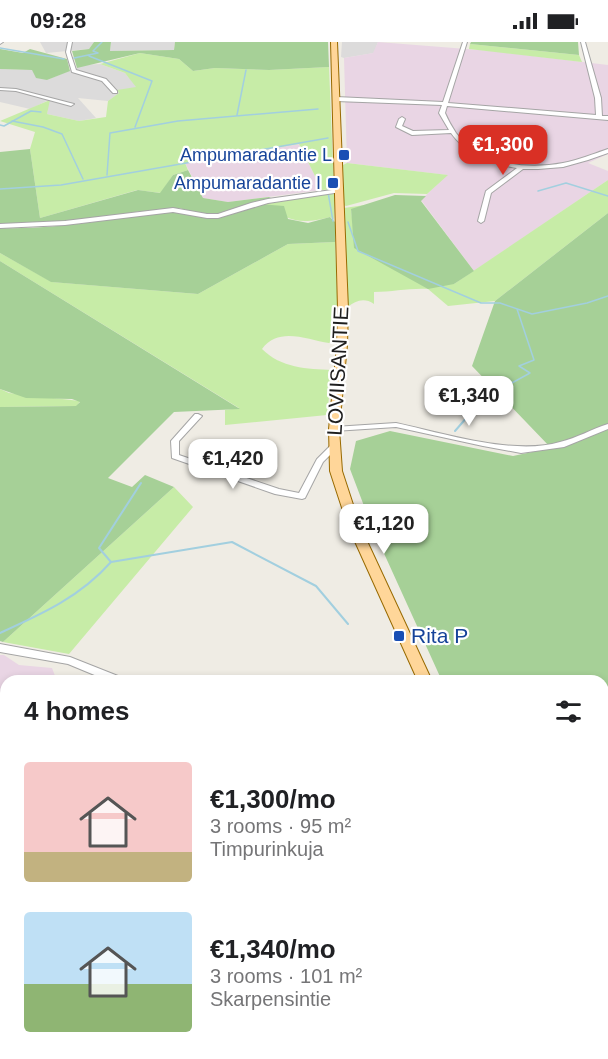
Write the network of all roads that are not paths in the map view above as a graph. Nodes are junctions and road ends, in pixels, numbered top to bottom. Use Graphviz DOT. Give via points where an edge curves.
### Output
graph roads {
  1 [pos="70,42"];
  2 [pos="334,42"];
  3 [pos="465,42"];
  4 [pos="583,42"];
  5 [pos="0,89"];
  6 [pos="115,92"];
  7 [pos="336,99"];
  8 [pos="70,104"];
  9 [pos="445,104"];
  10 [pos="598,117"];
  11 [pos="608,118"];
  12 [pos="402,119"];
  13 [pos="452,131"];
  14 [pos="608,151"];
  15 [pos="522,167"];
  16 [pos="339,191"];
  17 [pos="482,221"];
  18 [pos="0,226"];
  19 [pos="198,417"];
  20 [pos="608,426"];
  21 [pos="333,429"];
  22 [pos="334,447"];
  23 [pos="0,648"];
  24 [pos="105,675"];
  25 [pos="422,675"];
  1 -- 6 [label="street" via="68,52 74,71 104,80"];
  2 -- 7 [label="main road, LOVIISANTIE"];
  3 -- 9 [label="street"];
  4 -- 10 [label="street" via="598,98"];
  5 -- 8 [label="street"];
  7 -- 9 [label="street"];
  7 -- 16 [label="main road, LOVIISANTIE"];
  9 -- 10 [label="street"];
  9 -- 13 [label="street" via="442,113"];
  10 -- 11 [label="street"];
  12 -- 13 [label="street" via="399,127 406,132"];
  13 -- 15 [label="street" via="474,154"];
  14 -- 15 [label="street" via="569,165"];
  15 -- 17 [label="street" via="488,192"];
  16 -- 18 [label="street" via="256,203 219,216 177,210 78,223"];
  16 -- 21 [label="main road, LOVIISANTIE" via="342,345"];
  19 -- 22 [label="street" via="175,441 175,456 278,492 302,496 320,462"];
  20 -- 21 [label="street" via="561,445 520,450 396,425"];
  21 -- 22 [label="main road, LOVIISANTIE"];
  22 -- 25 [label="main road, LOVIISANTIE" via="336,471 354,526"];
  23 -- 24 [label="street" via="70,661"];
}
